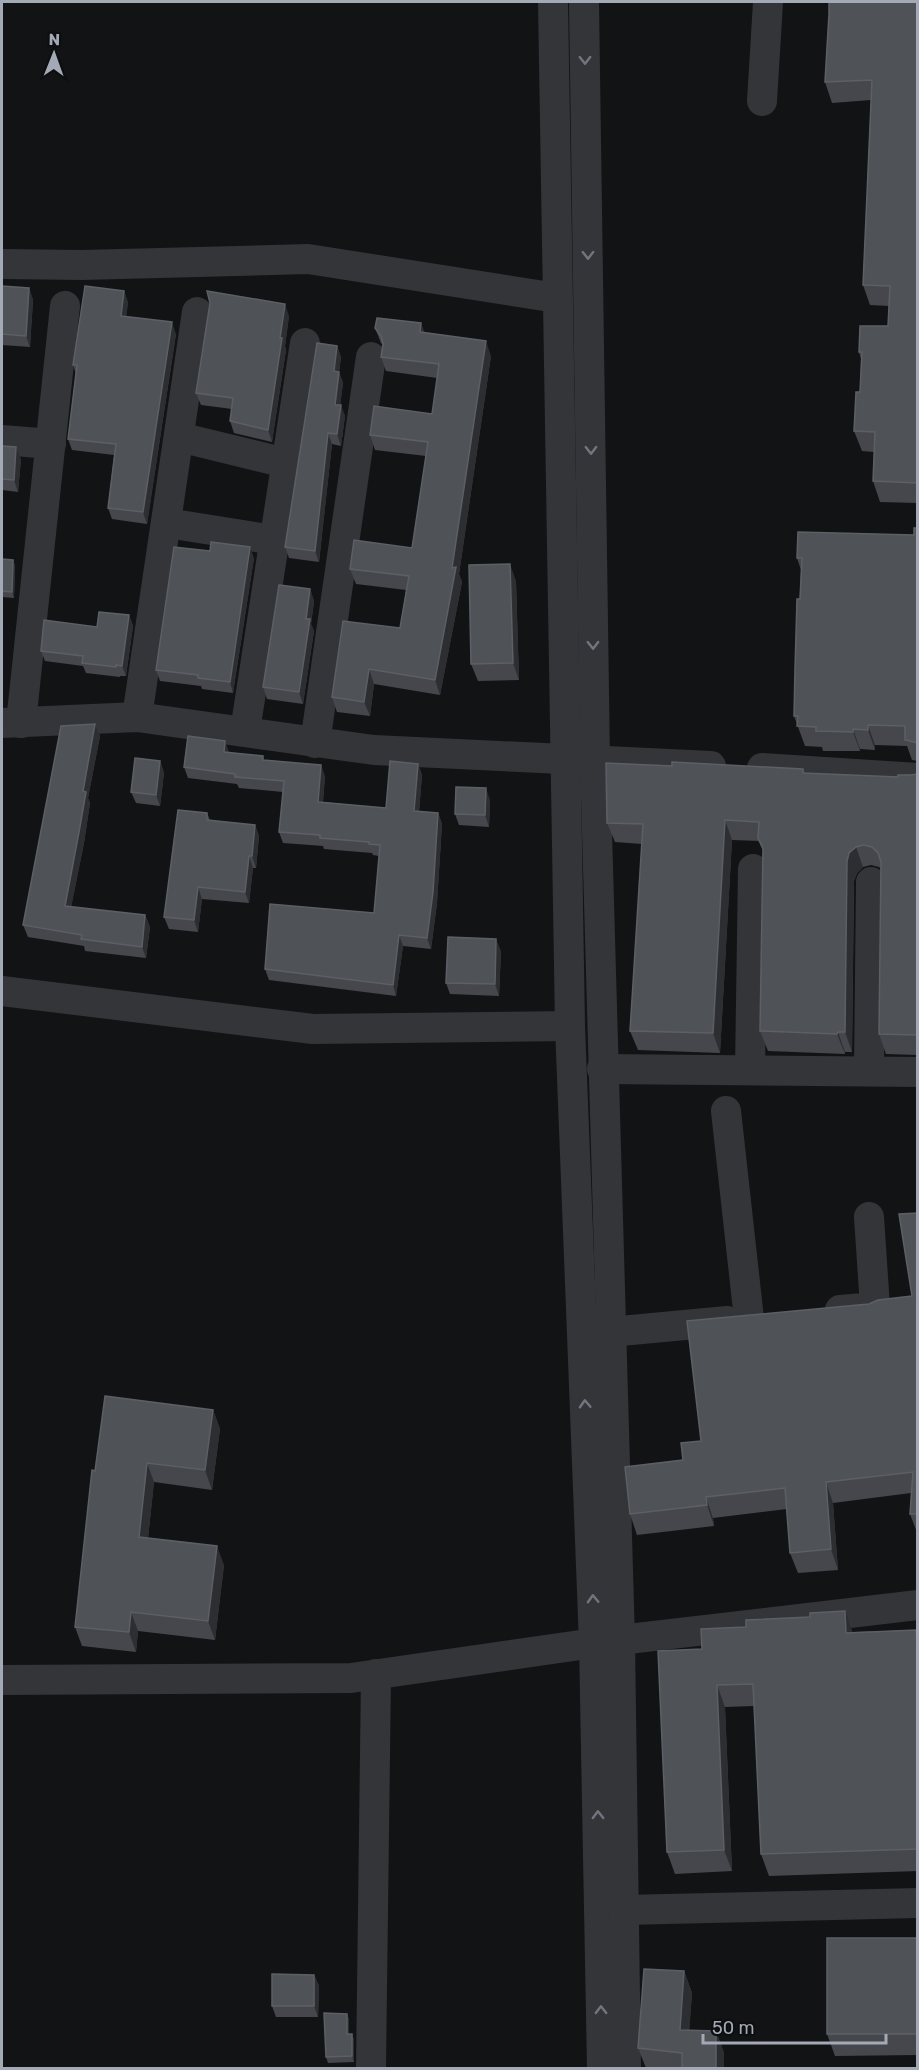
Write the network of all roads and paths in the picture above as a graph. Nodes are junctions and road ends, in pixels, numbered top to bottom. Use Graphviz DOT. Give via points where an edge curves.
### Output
graph roads {
  1 [pos="553,2"];
  2 [pos="584,2"];
  3 [pos="768,2"];
  4 [pos="762,101"];
  5 [pos="2,264"];
  6 [pos="557,298"];
  7 [pos="65,306"];
  8 [pos="197,312"];
  9 [pos="304,343"];
  10 [pos="371,357"];
  11 [pos="179,437"];
  12 [pos="2,440"];
  13 [pos="51,444"];
  14 [pos="286,463"];
  15 [pos="167,523"];
  16 [pos="274,540"];
  17 [pos="137,717"];
  18 [pos="11,723"];
  19 [pos="245,731"];
  20 [pos="315,743"];
  21 [pos="580,760"];
  22 [pos="918,778"];
  23 [pos="753,869"];
  24 [pos="871,882"];
  25 [pos="2,991"];
  26 [pos="570,1026"];
  27 [pos="602,1069"];
  28 [pos="750,1069"];
  29 [pos="869,1071"];
  30 [pos="918,1072"];
  31 [pos="726,1111"];
  32 [pos="869,1217"];
  33 [pos="818,1312"];
  34 [pos="610,1332"];
  35 [pos="918,1605"];
  36 [pos="607,1642"];
  37 [pos="376,1674"];
  38 [pos="2,1680"];
  39 [pos="918,1903"];
  40 [pos="623,1910"];
  41 [pos="370,2068"];
  42 [pos="602,2068"];
  43 [pos="626,2068"];
  1 -- 6 [label="street"];
  2 -- 21 [label="street, one-way"];
  3 -- 4 [label="street"];
  5 -- 6 [label="street" via="82,266 308,258"];
  6 -- 21 [label="street"];
  7 -- 13 [label="street"];
  8 -- 11 [label="street"];
  9 -- 14 [label="street"];
  10 -- 20 [label="street"];
  11 -- 14 [label="street"];
  11 -- 15 [label="street"];
  12 -- 13 [label="street"];
  13 -- 18 [label="street"];
  14 -- 16 [label="street"];
  15 -- 16 [label="street"];
  15 -- 17 [label="street"];
  16 -- 19 [label="street"];
  17 -- 18 [label="street"];
  17 -- 19 [label="street"];
  19 -- 20 [label="street"];
  20 -- 21 [label="street" via="374,750"];
  21 -- 22 [label="street"];
  21 -- 26 [label="street"];
  21 -- 27 [label="street"];
  23 -- 28 [label="street"];
  24 -- 29 [label="street"];
  25 -- 26 [label="street" via="313,1029"];
  36 -- 26 [label="street, one-way"];
  27 -- 28 [label="street"];
  27 -- 34 [label="street"];
  28 -- 29 [label="street"];
  29 -- 30 [label="street"];
  31 -- 34 [label="street" via="760,1318"];
  32 -- 33 [label="street" via="875,1306"];
  34 -- 36 [label="street"];
  35 -- 36 [label="street"];
  36 -- 37 [label="street"];
  36 -- 40 [label="street"];
  42 -- 36 [label="street, one-way"];
  37 -- 38 [label="street" via="351,1678"];
  37 -- 41 [label="street"];
  39 -- 40 [label="street"];
  40 -- 43 [label="street"];
}
